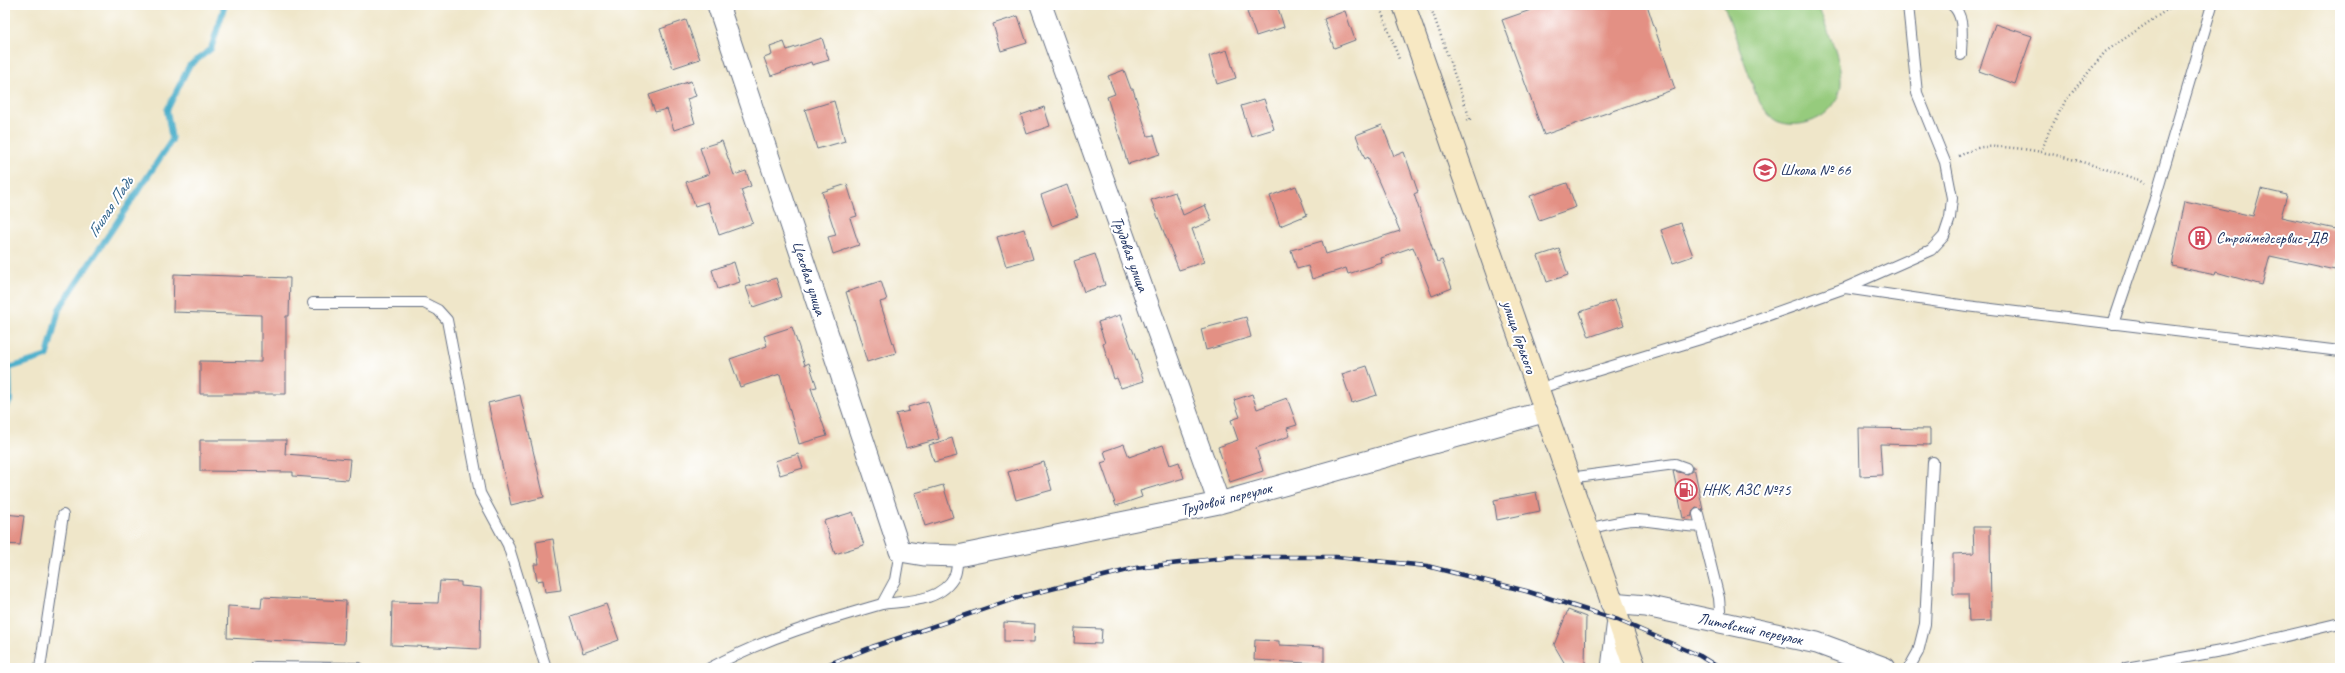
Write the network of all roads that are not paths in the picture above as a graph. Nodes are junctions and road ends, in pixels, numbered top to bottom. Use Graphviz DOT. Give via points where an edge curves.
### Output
graph roads {
  1 [pos="718,5"];
  2 [pos="1041,5"];
  3 [pos="1404,5"];
  4 [pos="1908,5"];
  5 [pos="1952,5"];
  6 [pos="2212,5"];
  7 [pos="1961,55"];
  8 [pos="1845,288"];
  9 [pos="313,302"];
  10 [pos="2113,324"];
  11 [pos="2340,351"];
  12 [pos="1537,389"];
  13 [pos="1547,411"];
  14 [pos="1933,462"];
  15 [pos="1686,468"];
  16 [pos="1569,478"];
  17 [pos="1219,503"];
  18 [pos="1698,514"];
  19 [pos="63,515"];
  20 [pos="1701,526"];
  21 [pos="1587,529"];
  22 [pos="900,551"];
  23 [pos="958,556"];
  24 [pos="882,604"];
  25 [pos="1614,611"];
  26 [pos="1721,623"];
  27 [pos="2340,623"];
  28 [pos="256,667"];
  29 [pos="40,668"];
  30 [pos="359,668"];
  31 [pos="546,668"];
  32 [pos="710,668"];
  33 [pos="1612,668"];
  34 [pos="1635,668"];
  35 [pos="1885,668"];
  36 [pos="1909,668"];
  37 [pos="2126,668"];
  1 -- 22 [label="street, Цеховая улица"];
  2 -- 17 [label="street, Трудовая улица"];
  3 -- 12 [label="main road, улица Горького"];
  4 -- 8 [label="lane" via="1917,93 1945,162 1952,198 1950,218 1944,236 1930,250"];
  5 -- 7 [label="lane" via="1960,18"];
  6 -- 10 [label="lane" via="2154,202"];
  8 -- 10 [label="lane"];
  8 -- 12 [label="lane" via="1707,337"];
  9 -- 31 [label="lane" via="424,303 438,310 447,320 480,493 508,545"];
  10 -- 11 [label="lane"];
  12 -- 13 [label="main road, улица Горького"];
  13 -- 16 [label="main road, улица Горького"];
  13 -- 17 [label="street, Трудовой переулок"];
  14 -- 36 [label="lane" via="1925,624 1918,652"];
  15 -- 16 [label="lane" via="1675,464"];
  16 -- 21 [label="main road, улица Горького"];
  17 -- 23 [label="street, Трудовой переулок"];
  18 -- 20 [label="lane"];
  19 -- 29 [label="lane"];
  20 -- 21 [label="lane" via="1634,520"];
  20 -- 26 [label="lane" via="1719,598"];
  21 -- 25 [label="main road, улица Горького"];
  22 -- 23 [label="street, Трудовой переулок"];
  22 -- 24 [label="lane" via="895,580"];
  23 -- 24 [label="lane" via="955,575 945,587 925,599"];
  24 -- 32 [label="lane" via="808,625 739,652"];
  25 -- 26 [label="street, Литовский переулок" via="1646,606"];
  25 -- 33 [label="street"];
  25 -- 34 [label="main road, улица Горького"];
  26 -- 35 [label="street, Литовский переулок" via="1817,643"];
  27 -- 37 [label="lane" via="2232,649"];
  28 -- 30 [label="lane"];
}
